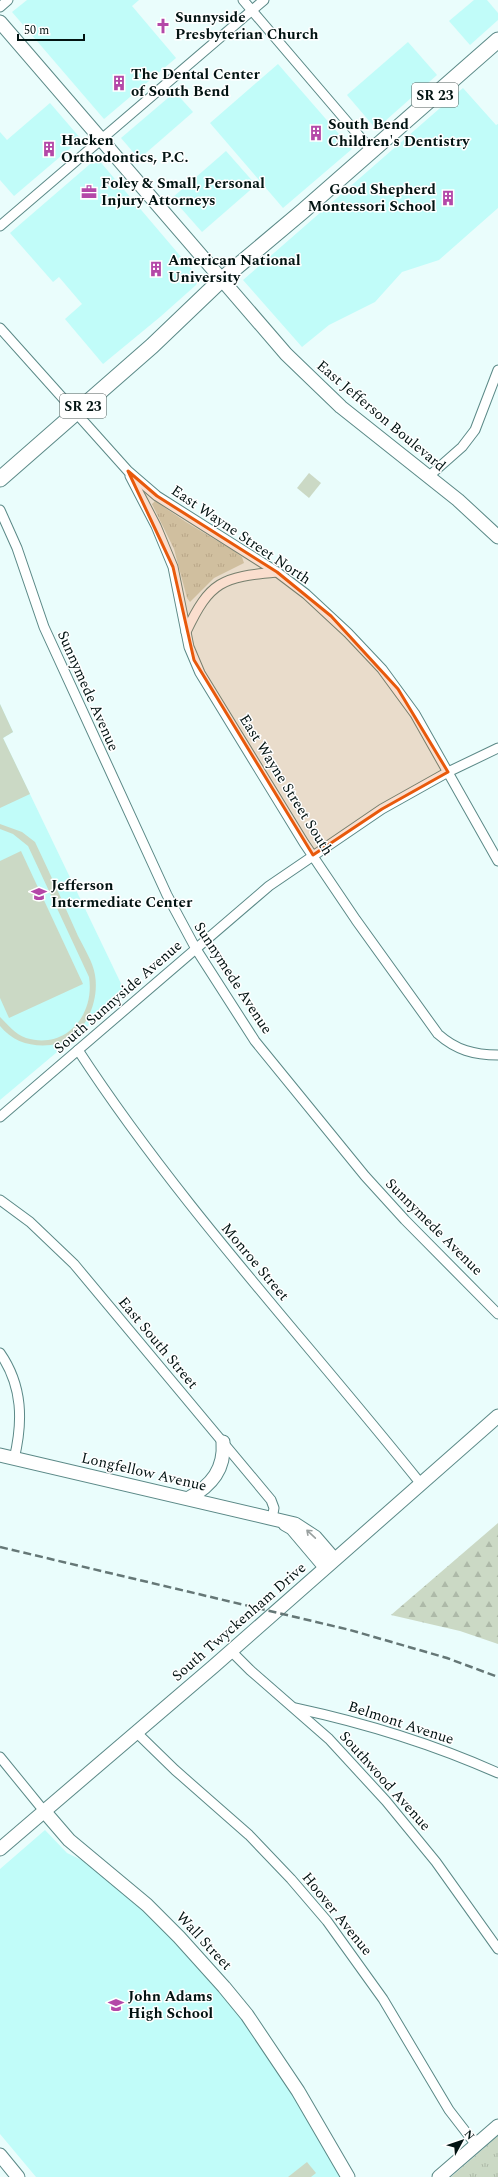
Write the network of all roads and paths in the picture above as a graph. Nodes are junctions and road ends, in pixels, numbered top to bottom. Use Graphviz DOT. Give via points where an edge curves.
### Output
graph roads {
  1 [pos="8,0"];
  2 [pos="243,0"];
  3 [pos="264,0"];
  4 [pos="0,7"];
  5 [pos="252,10"];
  6 [pos="0,22"];
  7 [pos="498,40"];
  8 [pos="101,140"];
  9 [pos="372,151"];
  10 [pos="0,226"];
  11 [pos="221,280"];
  12 [pos="0,328"];
  13 [pos="498,370"];
  14 [pos="74,413"];
  15 [pos="128,471"];
  16 [pos="428,477"];
  17 [pos="0,479"];
  18 [pos="0,510"];
  19 [pos="498,537"];
  20 [pos="276,572"];
  21 [pos="186,632"];
  22 [pos="498,748"];
  23 [pos="448,772"];
  24 [pos="313,855"];
  25 [pos="498,861"];
  26 [pos="196,949"];
  27 [pos="78,1050"];
  28 [pos="498,1055"];
  29 [pos="0,1117"];
  30 [pos="0,1200"];
  31 [pos="498,1314"];
  32 [pos="0,1353"];
  33 [pos="498,1416"];
  34 [pos="223,1442"];
  35 [pos="0,1455"];
  36 [pos="14,1459"];
  37 [pos="421,1484"];
  38 [pos="189,1498"];
  39 [pos="276,1520"];
  40 [pos="329,1563"];
  41 [pos="231,1651"];
  42 [pos="294,1708"];
  43 [pos="137,1733"];
  44 [pos="0,1757"];
  45 [pos="498,1773"];
  46 [pos="44,1811"];
  47 [pos="0,1849"];
  48 [pos="498,1949"];
  49 [pos="498,2126"];
  50 [pos="476,2145"];
  51 [pos="0,2155"];
  52 [pos="18,2177"];
  53 [pos="348,2177"];
  54 [pos="439,2177"];
  1 -- 4 [label="street"];
  2 -- 5 [label="street"];
  3 -- 5 [label="street"];
  5 -- 8 [label="street"];
  5 -- 9 [label="street"];
  6 -- 8 [label="street, East Jefferson Boulevard"];
  7 -- 9 [label="main road, SR 23"];
  8 -- 10 [label="street"];
  8 -- 11 [label="street, East Jefferson Boulevard"];
  9 -- 11 [label="main road, SR 23"];
  11 -- 14 [label="main road, SR 23" via="152,346"];
  11 -- 16 [label="street, East Jefferson Boulevard" via="269,337 302,370 370,432"];
  12 -- 14 [label="street"];
  13 -- 16 [label="street" via="475,430 462,447"];
  14 -- 15 [label="street"];
  14 -- 17 [label="main road, SR 23"];
  15 -- 20 [label="street, East Wayne Street North" via="163,500"];
  15 -- 21 [label="street, East Wayne Street South" via="156,526 173,567"];
  16 -- 19 [label="street, East Jefferson Boulevard"];
  18 -- 26 [label="street, Sunnymede Avenue" via="17,548 44,627 167,895"];
  20 -- 21 [label="street" via="232,578 214,588 198,608"];
  20 -- 23 [label="street, East Wayne Street North" via="331,616 382,669 416,714"];
  21 -- 24 [label="street, East Wayne Street South" via="200,673"];
  22 -- 23 [label="street, South Sunnyside Avenue"];
  23 -- 24 [label="street, South Sunnyside Avenue" via="382,809"];
  23 -- 25 [label="street, East Wayne Street North"];
  24 -- 26 [label="street, South Sunnyside Avenue" via="258,894"];
  24 -- 28 [label="street, East Wayne Street South" via="438,1034 456,1048 467,1052"];
  26 -- 27 [label="street, South Sunnyside Avenue"];
  26 -- 31 [label="street, Sunnymede Avenue" via="255,1041 340,1146 386,1200"];
  27 -- 29 [label="street, South Sunnyside Avenue"];
  27 -- 37 [label="street, Monroe Street" via="130,1128 184,1199"];
  30 -- 34 [label="street, East South Street" via="30,1222 74,1264"];
  32 -- 36 [label="street" via="12,1373 19,1403 20,1436"];
  33 -- 37 [label="street, South Twyckenham Drive"];
  34 -- 38 [label="street" via="224,1453 220,1470 207,1485"];
  34 -- 39 [label="street, East South Street" via="271,1500"];
  35 -- 36 [label="street, Longfellow Avenue"];
  36 -- 38 [label="street, Longfellow Avenue"];
  37 -- 40 [label="street, South Twyckenham Drive"];
  38 -- 39 [label="street, Longfellow Avenue"];
  39 -- 40 [label="street, Longfellow Avenue" via="295,1524 306,1530"];
  40 -- 41 [label="street, South Twyckenham Drive"];
  41 -- 42 [label="street, Southwood Avenue"];
  41 -- 43 [label="street, South Twyckenham Drive"];
  42 -- 45 [label="street, Belmont Avenue" via="375,1728"];
  42 -- 48 [label="street, Southwood Avenue" via="347,1757 404,1822"];
  43 -- 46 [label="street, South Twyckenham Drive"];
  43 -- 50 [label="street, Hoover Avenue" via="170,1766 249,1835 327,1921 383,1999 449,2110"];
  44 -- 46 [label="street, Wall Street"];
  46 -- 47 [label="street, South Twyckenham Drive"];
  46 -- 53 [label="street, Wall Street" via="69,1840 147,1905 180,1937 224,1987 254,2025 298,2091"];
  49 -- 50 [label="street"];
  50 -- 54 [label="street"];
  51 -- 52 [label="street"];
}
